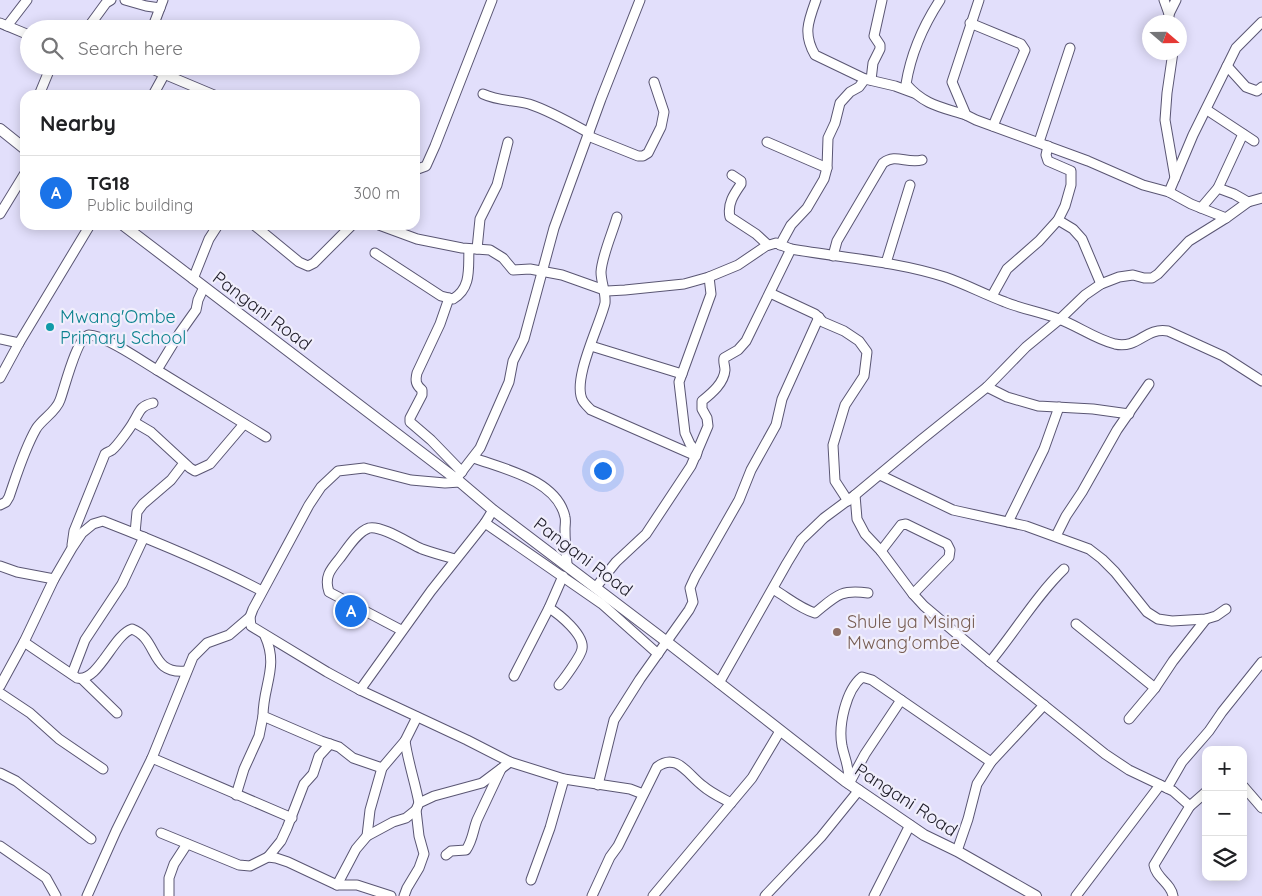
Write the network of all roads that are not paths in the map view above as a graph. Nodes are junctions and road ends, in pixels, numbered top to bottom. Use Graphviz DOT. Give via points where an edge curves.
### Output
graph roads {
  1 [pos="26,0"];
  2 [pos="112,0"];
  3 [pos="125,0"];
  4 [pos="492,0"];
  5 [pos="640,0"];
  6 [pos="816,0"];
  7 [pos="882,0"];
  8 [pos="940,0"];
  9 [pos="979,0"];
  10 [pos="1164,0"];
  11 [pos="1176,0"];
  12 [pos="161,4"];
  13 [pos="1168,15"];
  14 [pos="1170,15"];
  15 [pos="94,20"];
  16 [pos="155,20"];
  17 [pos="1262,22"];
  18 [pos="970,23"];
  19 [pos="4,25"];
  20 [pos="20,31"];
  21 [pos="1070,48"];
  22 [pos="1172,60"];
  23 [pos="1227,66"];
  24 [pos="47,75"];
  25 [pos="164,75"];
  26 [pos="868,79"];
  27 [pos="654,82"];
  28 [pos="1262,87"];
  29 [pos="41,90"];
  30 [pos="156,90"];
  31 [pos="202,90"];
  32 [pos="914,93"];
  33 [pos="483,94"];
  34 [pos="1207,110"];
  35 [pos="966,115"];
  36 [pos="993,126"];
  37 [pos="0,130"];
  38 [pos="588,134"];
  39 [pos="1243,134"];
  40 [pos="1254,141"];
  41 [pos="508,142"];
  42 [pos="767,142"];
  43 [pos="1039,142"];
  44 [pos="20,145"];
  45 [pos="1048,146"];
  46 [pos="922,160"];
  47 [pos="420,168"];
  48 [pos="827,168"];
  49 [pos="732,175"];
  50 [pos="1175,178"];
  51 [pos="20,181"];
  52 [pos="910,185"];
  53 [pos="1218,188"];
  54 [pos="1169,192"];
  55 [pos="1262,198"];
  56 [pos="1248,202"];
  57 [pos="1201,208"];
  58 [pos="0,214"];
  59 [pos="617,218"];
  60 [pos="1226,218"];
  61 [pos="1058,220"];
  62 [pos="87,230"];
  63 [pos="129,230"];
  64 [pos="215,230"];
  65 [pos="260,230"];
  66 [pos="347,230"];
  67 [pos="393,230"];
  68 [pos="768,245"];
  69 [pos="780,245"];
  70 [pos="473,249"];
  71 [pos="791,249"];
  72 [pos="375,253"];
  73 [pos="834,256"];
  74 [pos="886,263"];
  75 [pos="542,271"];
  76 [pos="709,277"];
  77 [pos="193,279"];
  78 [pos="1101,284"];
  79 [pos="204,287"];
  80 [pos="603,289"];
  81 [pos="770,293"];
  82 [pos="992,296"];
  83 [pos="449,298"];
  84 [pos="819,317"];
  85 [pos="1060,319"];
  86 [pos="0,339"];
  87 [pos="19,343"];
  88 [pos="591,346"];
  89 [pos="157,370"];
  90 [pos="682,374"];
  91 [pos="0,378"];
  92 [pos="1262,381"];
  93 [pos="1149,384"];
  94 [pos="987,387"];
  95 [pos="153,403"];
  96 [pos="1059,407"];
  97 [pos="1129,414"];
  98 [pos="134,422"];
  99 [pos="244,424"];
  100 [pos="266,437"];
  101 [pos="697,454"];
  102 [pos="474,458"];
  103 [pos="184,463"];
  104 [pos="880,475"];
  105 [pos="459,478"];
  106 [pos="852,498"];
  107 [pos="0,506"];
  108 [pos="493,510"];
  109 [pos="1008,522"];
  110 [pos="485,523"];
  111 [pos="135,533"];
  112 [pos="1056,536"];
  113 [pos="144,537"];
  114 [pos="72,548"];
  115 [pos="881,551"];
  116 [pos="455,559"];
  117 [pos="567,564"];
  118 [pos="0,566"];
  119 [pos="1064,569"];
  120 [pos="563,576"];
  121 [pos="54,580"];
  122 [pos="596,587"];
  123 [pos="772,589"];
  124 [pos="262,591"];
  125 [pos="868,593"];
  126 [pos="913,594"];
  127 [pos="549,608"];
  128 [pos="1226,609"];
  129 [pos="250,617"];
  130 [pos="1206,619"];
  131 [pos="1076,624"];
  132 [pos="401,630"];
  133 [pos="265,636"];
  134 [pos="24,642"];
  135 [pos="668,642"];
  136 [pos="658,654"];
  137 [pos="990,662"];
  138 [pos="1262,662"];
  139 [pos="186,671"];
  140 [pos="72,674"];
  141 [pos="514,676"];
  142 [pos="82,679"];
  143 [pos="719,683"];
  144 [pos="559,685"];
  145 [pos="0,686"];
  146 [pos="1156,688"];
  147 [pos="360,690"];
  148 [pos="0,693"];
  149 [pos="901,700"];
  150 [pos="1044,705"];
  151 [pos="117,713"];
  152 [pos="263,716"];
  153 [pos="417,717"];
  154 [pos="1129,719"];
  155 [pos="780,730"];
  156 [pos="405,741"];
  157 [pos="330,744"];
  158 [pos="152,758"];
  159 [pos="991,762"];
  160 [pos="506,764"];
  161 [pos="382,768"];
  162 [pos="104,769"];
  163 [pos="0,773"];
  164 [pos="564,779"];
  165 [pos="849,784"];
  166 [pos="598,785"];
  167 [pos="1163,787"];
  168 [pos="859,790"];
  169 [pos="1247,791"];
  170 [pos="643,794"];
  171 [pos="236,795"];
  172 [pos="1202,796"];
  173 [pos="731,803"];
  174 [pos="418,806"];
  175 [pos="1190,806"];
  176 [pos="1262,808"];
  177 [pos="292,818"];
  178 [pos="910,825"];
  179 [pos="161,834"];
  180 [pos="367,836"];
  181 [pos="91,839"];
  182 [pos="187,844"];
  183 [pos="0,846"];
  184 [pos="957,851"];
  185 [pos="446,855"];
  186 [pos="268,857"];
  187 [pos="531,880"];
  188 [pos="336,885"];
  189 [pos="767,895"];
  190 [pos="56,896"];
  191 [pos="87,896"];
  192 [pos="169,896"];
  193 [pos="391,896"];
  194 [pos="404,896"];
  195 [pos="592,896"];
  196 [pos="653,896"];
  197 [pos="874,896"];
  198 [pos="1036,896"];
  199 [pos="1076,896"];
  200 [pos="1173,896"];
  1 -- 19 [label="street"];
  2 -- 15 [label="street"];
  3 -- 12 [label="street"];
  4 -- 47 [label="street" via="429,159 426,166"];
  5 -- 38 [label="street"];
  6 -- 26 [label="street" via="807,36 815,55"];
  7 -- 26 [label="street" via="874,36 880,49"];
  8 -- 32 [label="street" via="920,35 908,68 906,84"];
  9 -- 18 [label="street"];
  10 -- 13 [label="street"];
  11 -- 14 [label="street"];
  12 -- 16 [label="street"];
  17 -- 23 [label="street" via="1236,48"];
  18 -- 35 [label="street" via="952,82"];
  18 -- 36 [label="street" via="1021,44 1025,50"];
  19 -- 20 [label="street"];
  21 -- 43 [label="street"];
  22 -- 50 [label="street" via="1165,120"];
  23 -- 28 [label="street" via="1246,87 1257,91"];
  23 -- 34 [label="street"];
  24 -- 29 [label="street"];
  25 -- 30 [label="street"];
  25 -- 31 [label="street"];
  26 -- 32 [label="street"];
  26 -- 48 [label="street" via="840,103 828,138"];
  27 -- 38 [label="street" via="664,112 661,127 648,153 638,156"];
  32 -- 35 [label="street" via="927,103"];
  33 -- 38 [label="street" via="532,105"];
  34 -- 39 [label="street"];
  34 -- 50 [label="street"];
  35 -- 36 [label="street"];
  36 -- 43 [label="street"];
  37 -- 44 [label="main road"];
  38 -- 75 [label="street"];
  39 -- 40 [label="street"];
  39 -- 53 [label="street"];
  41 -- 70 [label="street" via="497,185 480,219"];
  42 -- 48 [label="street"];
  43 -- 45 [label="street"];
  45 -- 54 [label="street" via="1143,185"];
  45 -- 61 [label="street" via="1048,162 1068,168 1072,175 1065,206"];
  46 -- 73 [label="street" via="914,162 894,158 883,162 837,241"];
  48 -- 69 [label="street" via="808,208 791,225"];
  49 -- 68 [label="street" via="741,184 728,209 730,217"];
  50 -- 54 [label="street"];
  51 -- 58 [label="street"];
  52 -- 74 [label="street"];
  53 -- 56 [label="street"];
  53 -- 57 [label="street"];
  54 -- 57 [label="street"];
  55 -- 56 [label="street"];
  56 -- 60 [label="street"];
  57 -- 60 [label="street"];
  59 -- 80 [label="street" via="601,272"];
  60 -- 78 [label="street" via="1189,241 1152,278 1133,275"];
  61 -- 78 [label="street" via="1074,229 1082,239"];
  61 -- 82 [label="street" via="1007,269"];
  62 -- 87 [label="street"];
  63 -- 77 [label="main road, Pangani Road"];
  64 -- 77 [label="street"];
  65 -- 66 [label="street" via="308,266 314,264"];
  67 -- 70 [label="street" via="417,239"];
  68 -- 69 [label="street"];
  68 -- 76 [label="street" via="738,265"];
  69 -- 71 [label="street"];
  70 -- 75 [label="street" via="498,254 512,270"];
  70 -- 83 [label="street" via="468,278 459,296"];
  71 -- 73 [label="street"];
  71 -- 81 [label="street"];
  72 -- 83 [label="street"];
  73 -- 74 [label="street"];
  74 -- 82 [label="street" via="946,278"];
  75 -- 80 [label="street"];
  75 -- 102 [label="street" via="509,382"];
  76 -- 80 [label="street" via="684,284"];
  76 -- 90 [label="street" via="711,294"];
  77 -- 79 [label="main road, Pangani Road"];
  78 -- 85 [label="street"];
  79 -- 89 [label="street" via="196,310"];
  79 -- 105 [label="main road, Pangani Road"];
  80 -- 88 [label="street" via="603,312"];
  81 -- 84 [label="street"];
  81 -- 101 [label="street" via="746,341 724,358 725,371 721,381 702,401 708,426"];
  82 -- 85 [label="street"];
  83 -- 105 [label="street" via="416,373 416,385 422,390 422,395 410,422 431,440"];
  84 -- 106 [label="street" via="859,341 868,352 864,376 846,404 833,445 834,481"];
  84 -- 135 [label="street" via="782,399 776,425 751,470 739,500 695,577 690,588 693,602"];
  85 -- 92 [label="street" via="1122,345 1130,345 1159,330 1168,331 1223,356"];
  85 -- 94 [label="street" via="1026,347"];
  86 -- 87 [label="street"];
  87 -- 91 [label="street"];
  88 -- 90 [label="street"];
  88 -- 101 [label="street" via="582,372 582,401 591,410"];
  89 -- 99 [label="street"];
  89 -- 107 [label="street" via="114,345 96,337 86,337 71,366 60,403 37,428 9,497"];
  90 -- 101 [label="street" via="679,382 685,434"];
  93 -- 97 [label="street"];
  94 -- 96 [label="street" via="1006,397 1038,406"];
  94 -- 104 [label="street"];
  95 -- 98 [label="street" via="142,408"];
  96 -- 97 [label="street"];
  96 -- 109 [label="street" via="1044,449"];
  97 -- 112 [label="street"];
  98 -- 103 [label="street" via="151,432"];
  98 -- 114 [label="street" via="112,450 105,454 74,531"];
  99 -- 100 [label="street"];
  99 -- 103 [label="street" via="210,464 195,471"];
  101 -- 122 [label="street" via="646,534 616,562"];
  102 -- 105 [label="street"];
  102 -- 117 [label="street" via="527,477 560,504 565,518"];
  103 -- 111 [label="street" via="137,512"];
  104 -- 106 [label="street"];
  104 -- 109 [label="street" via="953,510"];
  105 -- 108 [label="main road, Pangani Road"];
  105 -- 124 [label="street" via="445,483 411,480 364,468 338,471 309,505"];
  106 -- 115 [label="street" via="865,534"];
  106 -- 123 [label="street" via="801,540"];
  108 -- 110 [label="street"];
  108 -- 117 [label="main road, Pangani Road"];
  109 -- 112 [label="street"];
  110 -- 116 [label="street"];
  110 -- 120 [label="street"];
  111 -- 113 [label="street"];
  111 -- 114 [label="street" via="103,521 82,533"];
  112 -- 130 [label="street" via="1090,549 1115,572 1147,612 1158,619"];
  113 -- 124 [label="street" via="217,567"];
  113 -- 140 [label="street" via="122,584 84,640"];
  114 -- 121 [label="street"];
  115 -- 126 [label="street"];
  115 -- 126 [label="street" via="906,524 947,544 949,557"];
  116 -- 132 [label="street"];
  116 -- 132 [label="street" via="372,528 359,536 336,562 326,582 329,592"];
  117 -- 122 [label="main road, Pangani Road"];
  118 -- 121 [label="street"];
  119 -- 137 [label="street" via="1047,585"];
  120 -- 127 [label="street"];
  120 -- 136 [label="street" via="602,604"];
  121 -- 134 [label="street"];
  122 -- 135 [label="main road, Pangani Road"];
  123 -- 125 [label="street" via="804,610 815,613 845,592"];
  123 -- 143 [label="street"];
  124 -- 129 [label="street"];
  126 -- 137 [label="street"];
  127 -- 141 [label="street"];
  127 -- 144 [label="street" via="576,631 581,641 582,649"];
  128 -- 130 [label="street"];
  129 -- 133 [label="street" via="251,626"];
  129 -- 139 [label="street" via="229,635 202,646 192,656"];
  130 -- 146 [label="street"];
  131 -- 146 [label="street"];
  132 -- 147 [label="street"];
  133 -- 147 [label="street"];
  133 -- 152 [label="street" via="272,660"];
  134 -- 140 [label="street"];
  134 -- 145 [label="street"];
  135 -- 136 [label="street"];
  135 -- 143 [label="main road, Pangani Road"];
  136 -- 166 [label="street" via="614,720"];
  137 -- 150 [label="street"];
  138 -- 167 [label="street"];
  139 -- 142 [label="street" via="162,664 156,659 152,647 132,629 122,635 88,677"];
  139 -- 158 [label="street"];
  140 -- 142 [label="street"];
  142 -- 151 [label="street"];
  143 -- 155 [label="main road, Pangani Road"];
  146 -- 154 [label="street"];
  147 -- 153 [label="street"];
  148 -- 162 [label="street" via="59,740"];
  149 -- 159 [label="street"];
  149 -- 165 [label="street"];
  149 -- 165 [label="street" via="872,680 862,677 854,683 841,727 842,746 850,773"];
  150 -- 159 [label="street"];
  150 -- 167 [label="street" via="1104,754"];
  152 -- 157 [label="street"];
  152 -- 171 [label="street" via="259,736"];
  153 -- 156 [label="street"];
  153 -- 160 [label="street"];
  155 -- 165 [label="main road, Pangani Road"];
  155 -- 173 [label="street" via="752,778"];
  156 -- 161 [label="street"];
  156 -- 174 [label="street"];
  157 -- 161 [label="street" via="353,758"];
  157 -- 177 [label="street" via="319,756 313,774 304,784"];
  158 -- 171 [label="street"];
  158 -- 191 [label="street"];
  159 -- 184 [label="street" via="977,784"];
  160 -- 164 [label="street"];
  160 -- 174 [label="street" via="482,783 434,796"];
  160 -- 185 [label="street" via="474,826 476,830 470,844 466,850 451,851"];
  161 -- 180 [label="street" via="370,810"];
  163 -- 181 [label="street"];
  164 -- 166 [label="street"];
  164 -- 187 [label="street"];
  165 -- 168 [label="main road, Pangani Road"];
  166 -- 170 [label="street"];
  167 -- 175 [label="street"];
  167 -- 199 [label="street"];
  168 -- 178 [label="main road, Pangani Road"];
  168 -- 189 [label="street"];
  169 -- 176 [label="street"];
  170 -- 173 [label="street" via="657,767 669,761 677,763 704,787"];
  170 -- 195 [label="street"];
  171 -- 177 [label="street"];
  172 -- 175 [label="street"];
  173 -- 196 [label="street"];
  174 -- 180 [label="street" via="406,818"];
  174 -- 194 [label="street" via="419,836 424,854"];
  175 -- 200 [label="street" via="1154,865"];
  177 -- 186 [label="street"];
  178 -- 184 [label="main road, Pangani Road"];
  178 -- 197 [label="street"];
  179 -- 182 [label="street"];
  180 -- 188 [label="street"];
  182 -- 186 [label="street" via="239,865 250,866"];
  182 -- 192 [label="street" via="169,878"];
  183 -- 190 [label="street" via="46,878"];
  184 -- 198 [label="main road, Pangani Road"];
  186 -- 188 [label="street" via="288,862"];
  188 -- 193 [label="street" via="357,885"];
}
